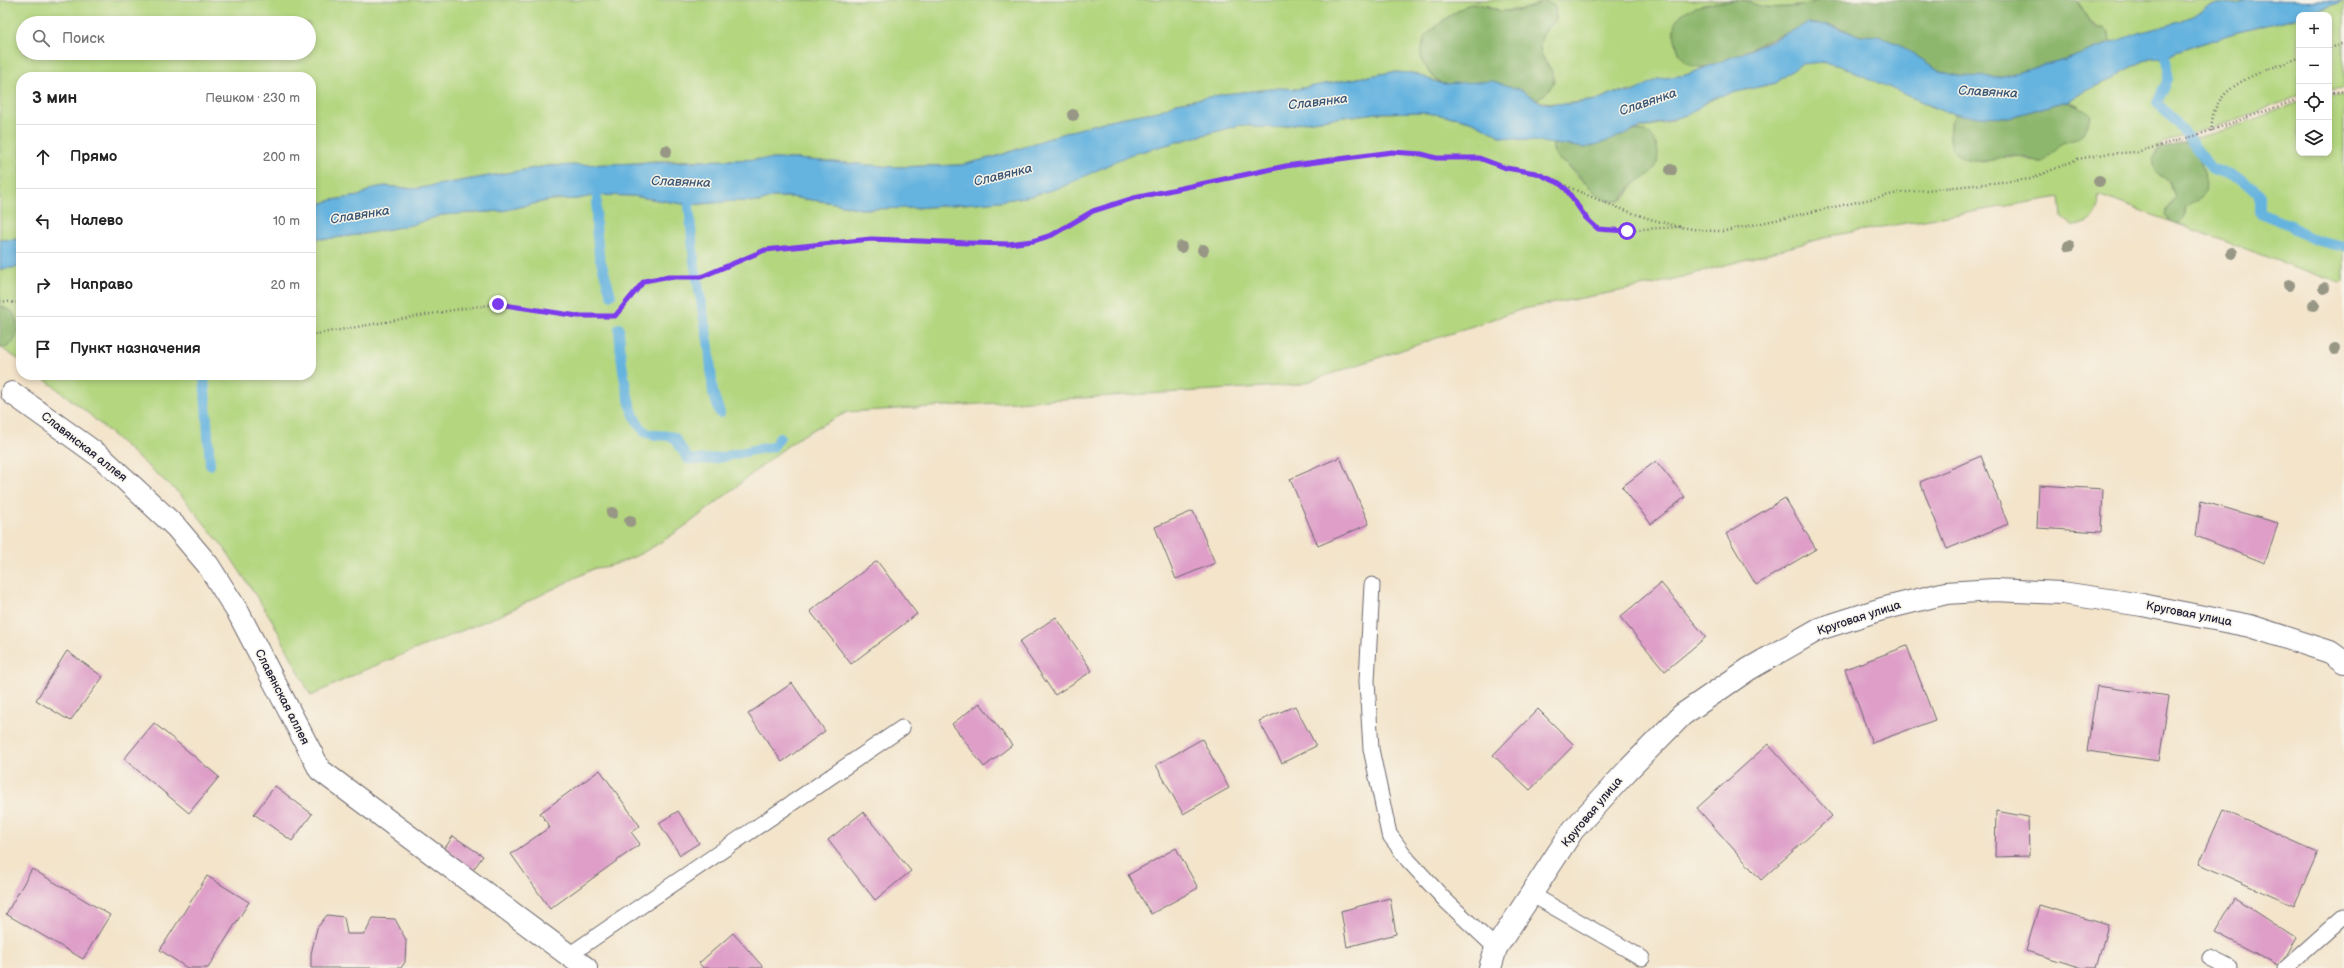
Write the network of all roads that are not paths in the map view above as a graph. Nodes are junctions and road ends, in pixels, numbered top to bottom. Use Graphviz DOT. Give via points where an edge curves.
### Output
graph roads {
  1 [pos="12,393"];
  2 [pos="1372,585"];
  3 [pos="2344,662"];
  4 [pos="902,728"];
  5 [pos="1531,894"];
  6 [pos="2344,916"];
  7 [pos="568,955"];
  8 [pos="1493,958"];
  9 [pos="1642,958"];
  10 [pos="2210,958"];
  11 [pos="586,968"];
  12 [pos="2230,968"];
  13 [pos="2286,968"];
  1 -- 7 [label="street, Славянская аллея" via="106,462 176,527 208,565 239,614 320,770"];
  2 -- 8 [label="lane" via="1367,680 1371,749 1389,834 1408,860"];
  3 -- 5 [label="street, Круговая улица" via="2330,652 2250,626 2142,605 2062,593 1994,590 1946,593 1882,609 1819,629 1749,669 1682,715 1573,830"];
  4 -- 7 [label="lane"];
  5 -- 8 [label="street, Круговая улица"];
  5 -- 9 [label="lane"];
  6 -- 13 [label="lane"];
  7 -- 11 [label="street, Славянская аллея"];
  10 -- 12 [label="lane"];
}
